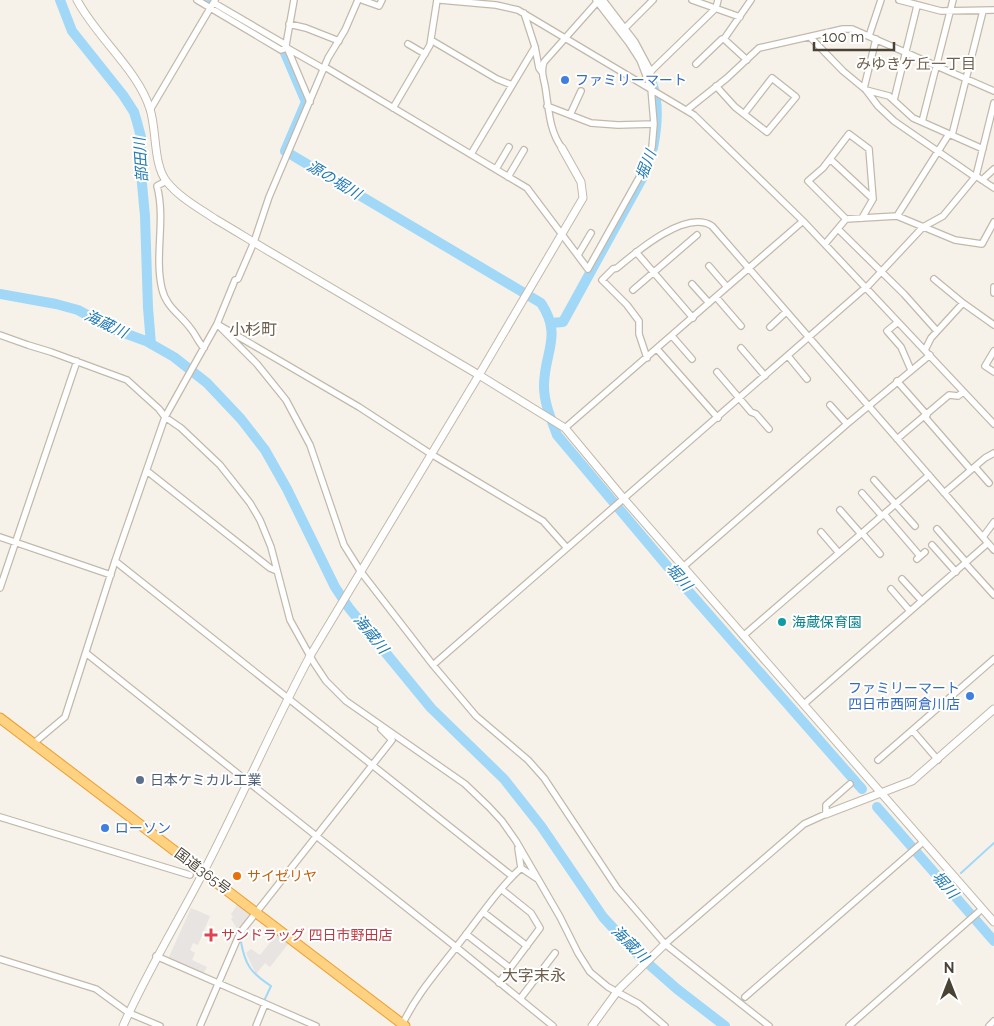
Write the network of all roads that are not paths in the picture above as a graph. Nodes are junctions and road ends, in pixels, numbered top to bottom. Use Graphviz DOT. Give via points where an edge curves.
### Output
graph roads {
  1 [pos="77,0"];
  2 [pos="197,0"];
  3 [pos="294,0"];
  4 [pos="358,0"];
  5 [pos="362,0"];
  6 [pos="382,0"];
  7 [pos="438,0"];
  8 [pos="653,0"];
  9 [pos="692,0"];
  10 [pos="718,0"];
  11 [pos="751,0"];
  12 [pos="881,0"];
  13 [pos="899,0"];
  14 [pos="952,0"];
  15 [pos="599,1"];
  16 [pos="496,2"];
  17 [pos="213,4"];
  18 [pos="917,6"];
  19 [pos="716,8"];
  20 [pos="994,10"];
  21 [pos="950,11"];
  22 [pos="983,11"];
  23 [pos="524,13"];
  24 [pos="740,17"];
  25 [pos="289,24"];
  26 [pos="625,28"];
  27 [pos="869,36"];
  28 [pos="810,37"];
  29 [pos="566,38"];
  30 [pos="724,39"];
  31 [pos="876,39"];
  32 [pos="432,40"];
  33 [pos="339,41"];
  34 [pos="408,44"];
  35 [pos="285,48"];
  36 [pos="534,48"];
  37 [pos="906,52"];
  38 [pos="425,54"];
  39 [pos="747,60"];
  40 [pos="696,64"];
  41 [pos="936,66"];
  42 [pos="324,68"];
  43 [pos="542,72"];
  44 [pos="648,74"];
  45 [pos="966,79"];
  46 [pos="512,85"];
  47 [pos="716,86"];
  48 [pos="653,89"];
  49 [pos="865,89"];
  50 [pos="581,91"];
  51 [pos="994,91"];
  52 [pos="894,100"];
  53 [pos="310,102"];
  54 [pos="994,103"];
  55 [pos="547,106"];
  56 [pos="393,108"];
  57 [pos="688,109"];
  58 [pos="150,110"];
  59 [pos="570,114"];
  60 [pos="744,114"];
  61 [pos="922,122"];
  62 [pos="654,124"];
  63 [pos="951,134"];
  64 [pos="509,147"];
  65 [pos="562,148"];
  66 [pos="983,149"];
  67 [pos="524,150"];
  68 [pos="938,152"];
  69 [pos="470,154"];
  70 [pos="830,159"];
  71 [pos="496,169"];
  72 [pos="994,169"];
  73 [pos="508,177"];
  74 [pos="978,178"];
  75 [pos="166,181"];
  76 [pos="994,188"];
  77 [pos="873,199"];
  78 [pos="897,216"];
  79 [pos="862,218"];
  80 [pos="846,219"];
  81 [pos="803,221"];
  82 [pos="994,224"];
  83 [pos="923,227"];
  84 [pos="838,229"];
  85 [pos="562,233"];
  86 [pos="591,233"];
  87 [pos="697,235"];
  88 [pos="254,242"];
  89 [pos="825,244"];
  90 [pos="636,252"];
  91 [pos="578,255"];
  92 [pos="708,266"];
  93 [pos="748,269"];
  94 [pos="653,272"];
  95 [pos="883,272"];
  96 [pos="934,279"];
  97 [pos="692,284"];
  98 [pos="727,287"];
  99 [pos="994,287"];
  100 [pos="866,288"];
  101 [pos="633,290"];
  102 [pos="994,293"];
  103 [pos="716,297"];
  104 [pos="709,303"];
  105 [pos="963,303"];
  106 [pos="786,312"];
  107 [pos="693,318"];
  108 [pos="898,322"];
  109 [pos="217,324"];
  110 [pos="994,325"];
  111 [pos="741,326"];
  112 [pos="770,327"];
  113 [pos="937,331"];
  114 [pos="0,335"];
  115 [pos="672,336"];
  116 [pos="808,338"];
  117 [pos="741,348"];
  118 [pos="203,349"];
  119 [pos="657,349"];
  120 [pos="925,350"];
  121 [pos="994,351"];
  122 [pos="930,355"];
  123 [pos="788,356"];
  124 [pos="647,358"];
  125 [pos="692,359"];
  126 [pos="76,361"];
  127 [pos="911,370"];
  128 [pos="717,372"];
  129 [pos="994,372"];
  130 [pos="478,375"];
  131 [pos="765,376"];
  132 [pos="807,379"];
  133 [pos="897,381"];
  134 [pos="963,392"];
  135 [pos="740,399"];
  136 [pos="830,405"];
  137 [pos="868,406"];
  138 [pos="926,416"];
  139 [pos="165,417"];
  140 [pos="718,418"];
  141 [pos="846,424"];
  142 [pos="994,424"];
  143 [pos="565,428"];
  144 [pos="769,429"];
  145 [pos="897,439"];
  146 [pos="994,452"];
  147 [pos="432,454"];
  148 [pos="973,469"];
  149 [pos="147,471"];
  150 [pos="929,475"];
  151 [pos="874,480"];
  152 [pos="989,483"];
  153 [pos="862,493"];
  154 [pos="944,493"];
  155 [pos="623,500"];
  156 [pos="895,504"];
  157 [pos="840,510"];
  158 [pos="883,515"];
  159 [pos="994,522"];
  160 [pos="915,526"];
  161 [pos="937,529"];
  162 [pos="821,532"];
  163 [pos="861,534"];
  164 [pos="0,537"];
  165 [pos="983,537"];
  166 [pos="15,542"];
  167 [pos="988,543"];
  168 [pos="932,545"];
  169 [pos="567,548"];
  170 [pos="994,550"];
  171 [pos="839,553"];
  172 [pos="880,554"];
  173 [pos="921,556"];
  174 [pos="115,561"];
  175 [pos="966,563"];
  176 [pos="683,567"];
  177 [pos="277,571"];
  178 [pos="361,572"];
  179 [pos="956,572"];
  180 [pos="111,575"];
  181 [pos="902,579"];
  182 [pos="0,588"];
  183 [pos="891,589"];
  184 [pos="994,595"];
  185 [pos="922,601"];
  186 [pos="910,611"];
  187 [pos="744,636"];
  188 [pos="86,653"];
  189 [pos="310,656"];
  190 [pos="994,659"];
  191 [pos="433,665"];
  192 [pos="288,698"];
  193 [pos="804,704"];
  194 [pos="994,710"];
  195 [pos="0,718"];
  196 [pos="369,718"];
  197 [pos="913,731"];
  198 [pos="34,743"];
  199 [pos="878,760"];
  200 [pos="938,760"];
  201 [pos="372,765"];
  202 [pos="247,781"];
  203 [pos="850,784"];
  204 [pos="882,793"];
  205 [pos="826,814"];
  206 [pos="0,817"];
  207 [pos="317,836"];
  208 [pos="517,843"];
  209 [pos="922,843"];
  210 [pos="521,868"];
  211 [pos="203,872"];
  212 [pos="190,875"];
  213 [pos="512,876"];
  214 [pos="539,880"];
  215 [pos="500,890"];
  216 [pos="980,911"];
  217 [pos="255,912"];
  218 [pos="483,912"];
  219 [pos="994,922"];
  220 [pos="466,934"];
  221 [pos="665,944"];
  222 [pos="527,946"];
  223 [pos="456,947"];
  224 [pos="555,953"];
  225 [pos="156,956"];
  226 [pos="0,959"];
  227 [pos="510,968"];
  228 [pos="498,982"];
  229 [pos="218,984"];
  230 [pos="618,991"];
  231 [pos="745,997"];
  232 [pos="520,999"];
  233 [pos="265,1004"];
  234 [pos="129,1013"];
  235 [pos="994,1021"];
  236 [pos="123,1026"];
  237 [pos="160,1026"];
  238 [pos="200,1026"];
  239 [pos="256,1026"];
  240 [pos="316,1026"];
  241 [pos="403,1026"];
  242 [pos="553,1026"];
  243 [pos="592,1026"];
  244 [pos="665,1026"];
  245 [pos="769,1026"];
  246 [pos="849,1026"];
  247 [pos="988,1026"];
  1 -- 58 [label="street" via="137,82"];
  2 -- 17 [label="street"];
  3 -- 25 [label="street"];
  4 -- 33 [label="street"];
  5 -- 6 [label="street" via="379,6"];
  7 -- 16 [label="street"];
  7 -- 32 [label="street"];
  8 -- 26 [label="street"];
  9 -- 19 [label="street"];
  10 -- 19 [label="street"];
  11 -- 24 [label="street"];
  12 -- 27 [label="street"];
  13 -- 18 [label="street"];
  14 -- 21 [label="street"];
  15 -- 26 [label="street"];
  15 -- 29 [label="street"];
  15 -- 44 [label="street"];
  16 -- 23 [label="street"];
  17 -- 35 [label="street"];
  17 -- 58 [label="street"];
  18 -- 21 [label="street"];
  18 -- 37 [label="street"];
  19 -- 24 [label="street"];
  19 -- 44 [label="street"];
  20 -- 22 [label="street"];
  21 -- 22 [label="street"];
  21 -- 41 [label="street"];
  22 -- 45 [label="street"];
  23 -- 29 [label="street"];
  23 -- 36 [label="street"];
  24 -- 30 [label="street"];
  25 -- 33 [label="street"];
  25 -- 35 [label="street"];
  26 -- 44 [label="street" via="638,47"];
  27 -- 28 [label="street" via="852,28"];
  27 -- 31 [label="street"];
  28 -- 39 [label="street" via="759,48"];
  28 -- 49 [label="street"];
  29 -- 43 [label="street" via="544,62"];
  29 -- 48 [label="street"];
  30 -- 39 [label="street"];
  30 -- 40 [label="street"];
  31 -- 37 [label="street"];
  31 -- 49 [label="street"];
  32 -- 38 [label="street"];
  32 -- 46 [label="street"];
  33 -- 42 [label="street"];
  34 -- 38 [label="street"];
  35 -- 42 [label="street"];
  35 -- 53 [label="street"];
  36 -- 43 [label="street"];
  36 -- 46 [label="street"];
  37 -- 41 [label="street"];
  37 -- 52 [label="street"];
  38 -- 56 [label="street"];
  39 -- 47 [label="street"];
  41 -- 45 [label="street"];
  41 -- 61 [label="street"];
  42 -- 53 [label="street"];
  42 -- 56 [label="street"];
  43 -- 55 [label="street"];
  44 -- 48 [label="street"];
  45 -- 51 [label="street"];
  45 -- 63 [label="street"];
  46 -- 69 [label="street"];
  47 -- 57 [label="street"];
  47 -- 60 [label="street"];
  48 -- 57 [label="street"];
  48 -- 62 [label="street"];
  49 -- 52 [label="street"];
  49 -- 68 [label="street" via="894,121"];
  50 -- 59 [label="street"];
  52 -- 61 [label="street"];
  53 -- 88 [label="street" via="269,197"];
  54 -- 66 [label="street"];
  55 -- 59 [label="street"];
  55 -- 65 [label="street"];
  56 -- 69 [label="street"];
  57 -- 81 [label="street"];
  58 -- 75 [label="street" via="159,164"];
  59 -- 62 [label="street" via="595,124"];
  60 -- 60 [label="street" via="767,132 796,96 772,78"];
  61 -- 63 [label="street"];
  62 -- 91 [label="street" via="652,147 645,167 588,269"];
  63 -- 66 [label="street"];
  63 -- 68 [label="street"];
  64 -- 71 [label="street"];
  65 -- 85 [label="street" via="581,182 583,192 583,198"];
  66 -- 74 [label="street"];
  67 -- 73 [label="street"];
  68 -- 74 [label="street"];
  68 -- 78 [label="street"];
  69 -- 71 [label="street"];
  70 -- 77 [label="street"];
  70 -- 77 [label="street" via="849,134 869,149"];
  70 -- 80 [label="street" via="808,181"];
  71 -- 73 [label="street"];
  72 -- 74 [label="street"];
  73 -- 85 [label="street" via="530,191"];
  74 -- 76 [label="street"];
  74 -- 83 [label="street" via="943,216"];
  75 -- 88 [label="street" via="190,203"];
  75 -- 118 [label="street" via="157,186 161,202 162,289 173,311 189,326"];
  77 -- 79 [label="street"];
  78 -- 79 [label="street"];
  78 -- 83 [label="street"];
  79 -- 80 [label="street"];
  80 -- 84 [label="street"];
  81 -- 89 [label="street"];
  81 -- 93 [label="street"];
  82 -- 83 [label="street" via="982,244 955,240"];
  83 -- 95 [label="street"];
  84 -- 89 [label="street"];
  84 -- 95 [label="street"];
  85 -- 91 [label="street"];
  85 -- 130 [label="street"];
  86 -- 91 [label="street"];
  87 -- 94 [label="street"];
  88 -- 109 [label="street"];
  88 -- 130 [label="street"];
  89 -- 100 [label="street"];
  90 -- 93 [label="street" via="664,233 705,222"];
  90 -- 94 [label="street"];
  90 -- 124 [label="street" via="602,280 639,321 639,334"];
  92 -- 98 [label="street"];
  93 -- 98 [label="street"];
  93 -- 106 [label="street"];
  94 -- 101 [label="street"];
  94 -- 107 [label="street"];
  95 -- 100 [label="street"];
  95 -- 113 [label="street"];
  96 -- 105 [label="street"];
  97 -- 104 [label="street"];
  98 -- 103 [label="street"];
  99 -- 102 [label="street"];
  100 -- 108 [label="street"];
  100 -- 116 [label="street"];
  103 -- 104 [label="street"];
  103 -- 111 [label="street"];
  104 -- 107 [label="street"];
  105 -- 110 [label="street"];
  105 -- 113 [label="street"];
  106 -- 112 [label="street"];
  106 -- 116 [label="street"];
  107 -- 115 [label="street"];
  108 -- 120 [label="street"];
  108 -- 127 [label="street" via="887,331 901,347"];
  109 -- 118 [label="street"];
  109 -- 147 [label="street"];
  109 -- 178 [label="street" via="257,364 286,400 310,445 344,546"];
  113 -- 120 [label="street"];
  114 -- 126 [label="street"];
  115 -- 119 [label="street"];
  115 -- 125 [label="street"];
  116 -- 123 [label="street"];
  116 -- 137 [label="street"];
  117 -- 131 [label="street"];
  118 -- 139 [label="street"];
  119 -- 124 [label="street"];
  119 -- 140 [label="street"];
  120 -- 122 [label="street"];
  121 -- 129 [label="street" via="985,366"];
  122 -- 127 [label="street"];
  122 -- 134 [label="street"];
  123 -- 131 [label="street"];
  123 -- 132 [label="street"];
  124 -- 143 [label="street"];
  126 -- 139 [label="street" via="127,380"];
  126 -- 166 [label="street"];
  127 -- 133 [label="street"];
  128 -- 135 [label="street"];
  130 -- 143 [label="street"];
  130 -- 147 [label="street"];
  131 -- 135 [label="street"];
  133 -- 137 [label="street"];
  133 -- 138 [label="street"];
  134 -- 138 [label="street" via="958,396 949,395"];
  134 -- 142 [label="street"];
  135 -- 140 [label="street"];
  135 -- 144 [label="street"];
  136 -- 141 [label="street"];
  137 -- 141 [label="street"];
  137 -- 145 [label="street"];
  138 -- 145 [label="street"];
  138 -- 148 [label="street"];
  139 -- 149 [label="street"];
  139 -- 177 [label="street" via="220,465 250,503 268,536"];
  140 -- 155 [label="street"];
  141 -- 176 [label="street"];
  143 -- 155 [label="street"];
  145 -- 150 [label="street"];
  146 -- 148 [label="street"];
  147 -- 169 [label="street" via="543,521"];
  147 -- 178 [label="street"];
  148 -- 152 [label="street"];
  148 -- 154 [label="street"];
  149 -- 174 [label="street"];
  149 -- 177 [label="street"];
  150 -- 154 [label="street"];
  150 -- 156 [label="street"];
  151 -- 156 [label="street"];
  153 -- 158 [label="street"];
  154 -- 165 [label="street"];
  155 -- 169 [label="street"];
  155 -- 176 [label="street"];
  156 -- 158 [label="street"];
  156 -- 160 [label="street"];
  157 -- 163 [label="street"];
  158 -- 163 [label="street"];
  158 -- 173 [label="street"];
  159 -- 165 [label="street"];
  161 -- 175 [label="street"];
  162 -- 171 [label="street"];
  163 -- 171 [label="street"];
  163 -- 172 [label="street"];
  164 -- 166 [label="street"];
  165 -- 167 [label="street"];
  166 -- 180 [label="street"];
  166 -- 182 [label="street"];
  167 -- 170 [label="street"];
  167 -- 175 [label="street"];
  168 -- 179 [label="street"];
  169 -- 191 [label="street"];
  171 -- 187 [label="street"];
  174 -- 180 [label="street"];
  174 -- 192 [label="street"];
  175 -- 179 [label="street"];
  175 -- 184 [label="street"];
  176 -- 187 [label="street"];
  177 -- 189 [label="street" via="290,620"];
  178 -- 189 [label="street"];
  178 -- 191 [label="street"];
  179 -- 185 [label="street"];
  180 -- 188 [label="street"];
  181 -- 185 [label="street"];
  183 -- 186 [label="street"];
  185 -- 186 [label="street"];
  186 -- 193 [label="street"];
  187 -- 193 [label="street"];
  188 -- 198 [label="street" via="64,717"];
  188 -- 202 [label="street"];
  189 -- 192 [label="street"];
  189 -- 196 [label="street" via="330,686"];
  190 -- 197 [label="street"];
  191 -- 221 [label="street" via="476,716 528,760 544,778 617,888"];
  192 -- 201 [label="street"];
  192 -- 202 [label="street"];
  193 -- 204 [label="street"];
  194 -- 200 [label="street"];
  195 -- 198 [label="highway, 国道365号"];
  196 -- 201 [label="street" via="392,740"];
  196 -- 208 [label="street" via="465,784 502,822"];
  197 -- 199 [label="street"];
  197 -- 200 [label="street"];
  198 -- 211 [label="highway, 国道365号"];
  200 -- 204 [label="street" via="912,782"];
  201 -- 207 [label="street"];
  201 -- 213 [label="street"];
  202 -- 207 [label="street"];
  202 -- 211 [label="street"];
  203 -- 205 [label="street" via="826,805"];
  204 -- 205 [label="street"];
  204 -- 209 [label="street"];
  205 -- 221 [label="street" via="804,824"];
  206 -- 212 [label="street"];
  207 -- 217 [label="street"];
  207 -- 223 [label="street"];
  208 -- 210 [label="street"];
  208 -- 214 [label="street"];
  209 -- 216 [label="street"];
  209 -- 231 [label="street"];
  210 -- 213 [label="street"];
  210 -- 214 [label="street"];
  211 -- 217 [label="highway, 国道365号"];
  211 -- 225 [label="street"];
  213 -- 215 [label="street"];
  214 -- 230 [label="street" via="584,964 595,977"];
  215 -- 218 [label="street"];
  215 -- 222 [label="street" via="531,913 540,928"];
  216 -- 219 [label="street"];
  216 -- 246 [label="street"];
  217 -- 229 [label="street" via="240,932"];
  217 -- 241 [label="highway, 国道365号"];
  218 -- 220 [label="street"];
  218 -- 222 [label="street"];
  220 -- 223 [label="street"];
  220 -- 227 [label="street"];
  221 -- 230 [label="street"];
  221 -- 245 [label="street"];
  222 -- 227 [label="street"];
  223 -- 228 [label="street"];
  223 -- 241 [label="street" via="413,1003"];
  224 -- 232 [label="street"];
  225 -- 229 [label="street"];
  225 -- 234 [label="street"];
  226 -- 234 [label="street" via="96,989"];
  227 -- 228 [label="street"];
  228 -- 232 [label="street"];
  229 -- 233 [label="street"];
  229 -- 238 [label="street"];
  230 -- 243 [label="street"];
  230 -- 244 [label="street"];
  232 -- 242 [label="street"];
  233 -- 239 [label="street"];
  233 -- 240 [label="street"];
  234 -- 236 [label="street"];
  234 -- 237 [label="street"];
  235 -- 247 [label="street"];
}
